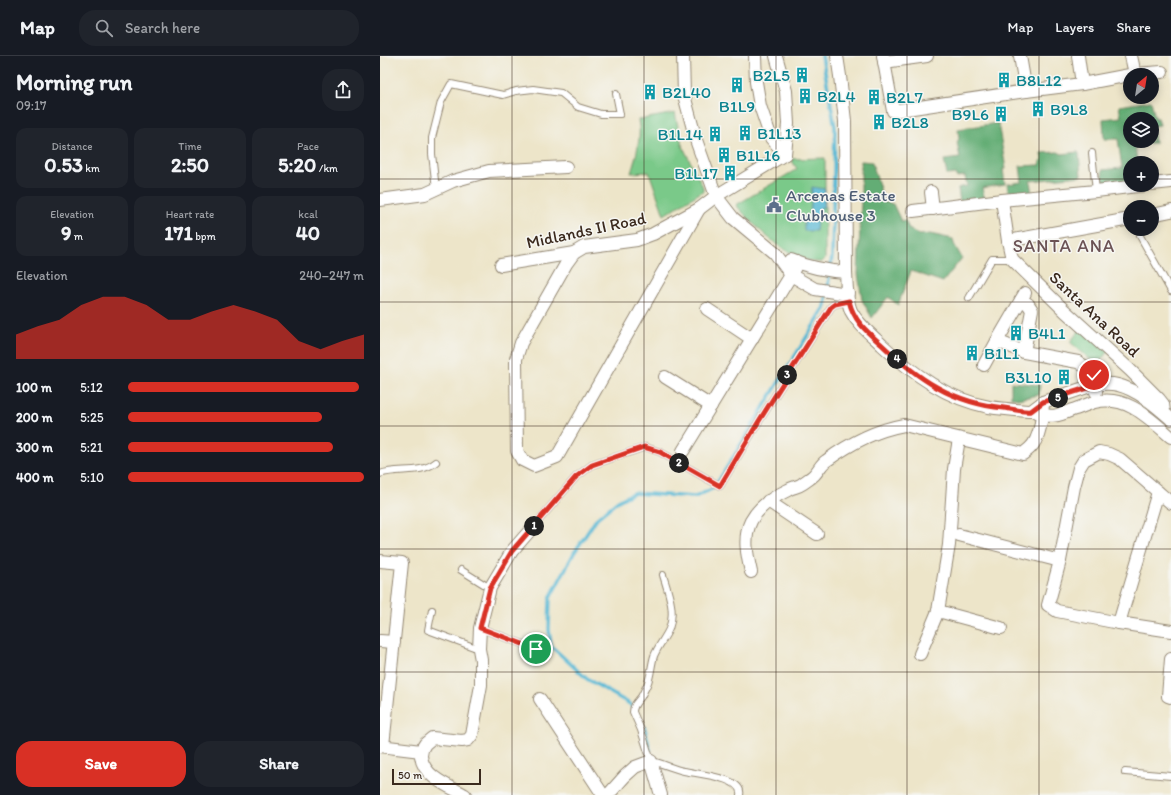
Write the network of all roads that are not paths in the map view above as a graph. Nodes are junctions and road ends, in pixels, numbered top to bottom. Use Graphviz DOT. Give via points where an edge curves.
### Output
graph roads {
  1 [pos="684,56"];
  2 [pos="755,56"];
  3 [pos="776,56"];
  4 [pos="836,56"];
  5 [pos="927,56"];
  6 [pos="1020,56"];
  7 [pos="1078,56"];
  8 [pos="1131,56"];
  9 [pos="883,59"];
  10 [pos="1134,68"];
  11 [pos="1159,72"];
  12 [pos="1162,72"];
  13 [pos="1123,76"];
  14 [pos="1082,84"];
  15 [pos="1026,91"];
  16 [pos="616,94"];
  17 [pos="1092,153"];
  18 [pos="785,154"];
  19 [pos="566,167"];
  20 [pos="1171,182"];
  21 [pos="1159,183"];
  22 [pos="1123,188"];
  23 [pos="436,189"];
  24 [pos="1096,191"];
  25 [pos="931,192"];
  26 [pos="716,196"];
  27 [pos="380,200"];
  28 [pos="1002,200"];
  29 [pos="699,209"];
  30 [pos="933,209"];
  31 [pos="913,211"];
  32 [pos="1171,211"];
  33 [pos="1159,214"];
  34 [pos="1123,220"];
  35 [pos="1140,236"];
  36 [pos="1008,242"];
  37 [pos="574,253"];
  38 [pos="775,253"];
  39 [pos="1012,259"];
  40 [pos="797,263"];
  41 [pos="501,265"];
  42 [pos="844,272"];
  43 [pos="791,275"];
  44 [pos="1171,291"];
  45 [pos="846,295"];
  46 [pos="969,298"];
  47 [pos="707,309"];
  48 [pos="752,339"];
  49 [pos="997,341"];
  50 [pos="1024,352"];
  51 [pos="984,365"];
  52 [pos="665,377"];
  53 [pos="1096,385"];
  54 [pos="1096,401"];
  55 [pos="1043,402"];
  56 [pos="711,406"];
  57 [pos="1030,411"];
  58 [pos="1043,415"];
  59 [pos="1168,416"];
  60 [pos="1155,423"];
  61 [pos="1171,437"];
  62 [pos="959,439"];
  63 [pos="683,451"];
  64 [pos="436,462"];
  65 [pos="380,474"];
  66 [pos="1158,492"];
  67 [pos="768,501"];
  68 [pos="1171,503"];
  69 [pos="533,526"];
  70 [pos="817,534"];
  71 [pos="959,535"];
  72 [pos="380,561"];
  73 [pos="1060,561"];
  74 [pos="461,570"];
  75 [pos="751,572"];
  76 [pos="663,575"];
  77 [pos="490,588"];
  78 [pos="432,610"];
  79 [pos="938,611"];
  80 [pos="1119,623"];
  81 [pos="480,628"];
  82 [pos="1001,628"];
  83 [pos="1171,631"];
  84 [pos="380,641"];
  85 [pos="394,642"];
  86 [pos="479,649"];
  87 [pos="536,649"];
  88 [pos="920,654"];
  89 [pos="1171,658"];
  90 [pos="1171,697"];
  91 [pos="540,699"];
  92 [pos="381,746"];
  93 [pos="421,752"];
  94 [pos="654,762"];
  95 [pos="1125,772"];
  96 [pos="1171,776"];
  97 [pos="740,793"];
  98 [pos="465,795"];
  99 [pos="603,795"];
  100 [pos="608,795"];
  101 [pos="661,795"];
  102 [pos="748,795"];
  1 -- 26 [label="street" via="684,95 696,140"];
  2 -- 18 [label="street" via="760,106 771,138"];
  3 -- 18 [label="street" via="786,91 788,124"];
  4 -- 42 [label="street" via="845,121"];
  5 -- 9 [label="street"];
  6 -- 15 [label="street"];
  7 -- 14 [label="street"];
  8 -- 10 [label="street"];
  9 -- 15 [label="street" via="894,111"];
  11 -- 12 [label="street"];
  13 -- 14 [label="street"];
  14 -- 15 [label="street"];
  16 -- 23 [label="lane" via="620,114 601,114 578,107 561,93 533,89 503,95 451,84 441,102 432,138"];
  17 -- 24 [label="lane"];
  18 -- 26 [label="street, Midlands II Road"];
  19 -- 23 [label="street" via="489,171 453,181"];
  20 -- 21 [label="street"];
  22 -- 24 [label="street"];
  23 -- 27 [label="street" via="424,194"];
  24 -- 28 [label="street"];
  25 -- 30 [label="street"];
  26 -- 29 [label="street, Midlands II Road"];
  26 -- 38 [label="street" via="733,218"];
  28 -- 30 [label="street"];
  28 -- 36 [label="street"];
  29 -- 37 [label="street, Midlands II Road" via="653,234 636,240 584,247"];
  29 -- 37 [label="street" via="557,457 534,466 522,460 517,451 516,359 521,343"];
  30 -- 31 [label="street"];
  32 -- 33 [label="street"];
  34 -- 36 [label="street"];
  35 -- 44 [label="lane"];
  36 -- 39 [label="street"];
  37 -- 41 [label="street, Midlands II Road"];
  38 -- 40 [label="street"];
  38 -- 43 [label="street"];
  39 -- 46 [label="lane" via="992,259"];
  39 -- 59 [label="street, Santa Ana Road" via="1159,398"];
  40 -- 42 [label="street"];
  40 -- 43 [label="street"];
  42 -- 45 [label="street"];
  43 -- 45 [label="street" via="815,289"];
  43 -- 48 [label="street"];
  45 -- 57 [label="street" via="858,322 898,360 944,392 989,407"];
  45 -- 69 [label="lane" via="831,307 720,486 660,452 644,447 592,465 576,477"];
  47 -- 48 [label="street"];
  48 -- 56 [label="street"];
  49 -- 50 [label="street"];
  49 -- 50 [label="street" via="1023,297 1032,310"];
  49 -- 51 [label="street"];
  50 -- 53 [label="street" via="1078,362 1094,375"];
  52 -- 56 [label="street"];
  53 -- 54 [label="street"];
  53 -- 55 [label="street"];
  53 -- 59 [label="street" via="1117,384 1133,391"];
  54 -- 58 [label="street" via="1055,416"];
  54 -- 60 [label="street" via="1108,400 1136,408"];
  55 -- 57 [label="street"];
  55 -- 58 [label="street"];
  56 -- 63 [label="street"];
  57 -- 58 [label="street"];
  58 -- 62 [label="street" via="1032,447 1023,454"];
  59 -- 60 [label="street"];
  60 -- 61 [label="street"];
  62 -- 67 [label="street" via="904,425 890,428 859,440 825,462 814,475 800,485"];
  62 -- 79 [label="street" via="954,469 949,545"];
  64 -- 65 [label="lane" via="425,469"];
  66 -- 68 [label="street"];
  66 -- 73 [label="street" via="1128,465 1110,454 1099,452 1084,460 1074,487"];
  66 -- 80 [label="street"];
  67 -- 70 [label="street"];
  67 -- 75 [label="street" via="757,510 746,535 746,551"];
  69 -- 77 [label="street" via="512,551"];
  71 -- 73 [label="street"];
  72 -- 85 [label="street" via="402,563"];
  73 -- 80 [label="street" via="1048,605 1057,611"];
  74 -- 77 [label="lane"];
  76 -- 94 [label="lane" via="672,613 670,628 654,656 650,679 632,712"];
  77 -- 81 [label="street"];
  78 -- 86 [label="lane" via="428,630"];
  79 -- 82 [label="street"];
  79 -- 88 [label="street"];
  80 -- 83 [label="street"];
  81 -- 86 [label="street"];
  81 -- 87 [label="lane"];
  84 -- 85 [label="street"];
  85 -- 92 [label="street"];
  86 -- 93 [label="street" via="481,685 472,735 468,740 462,741 432,738"];
  89 -- 90 [label="street" via="1168,696"];
  91 -- 99 [label="street"];
  92 -- 93 [label="street"];
  93 -- 98 [label="street" via="426,769 437,780"];
  94 -- 97 [label="lane" via="729,780 739,787"];
  94 -- 100 [label="street" via="635,766"];
  94 -- 101 [label="street"];
  95 -- 96 [label="lane"];
  97 -- 102 [label="lane"];
}
